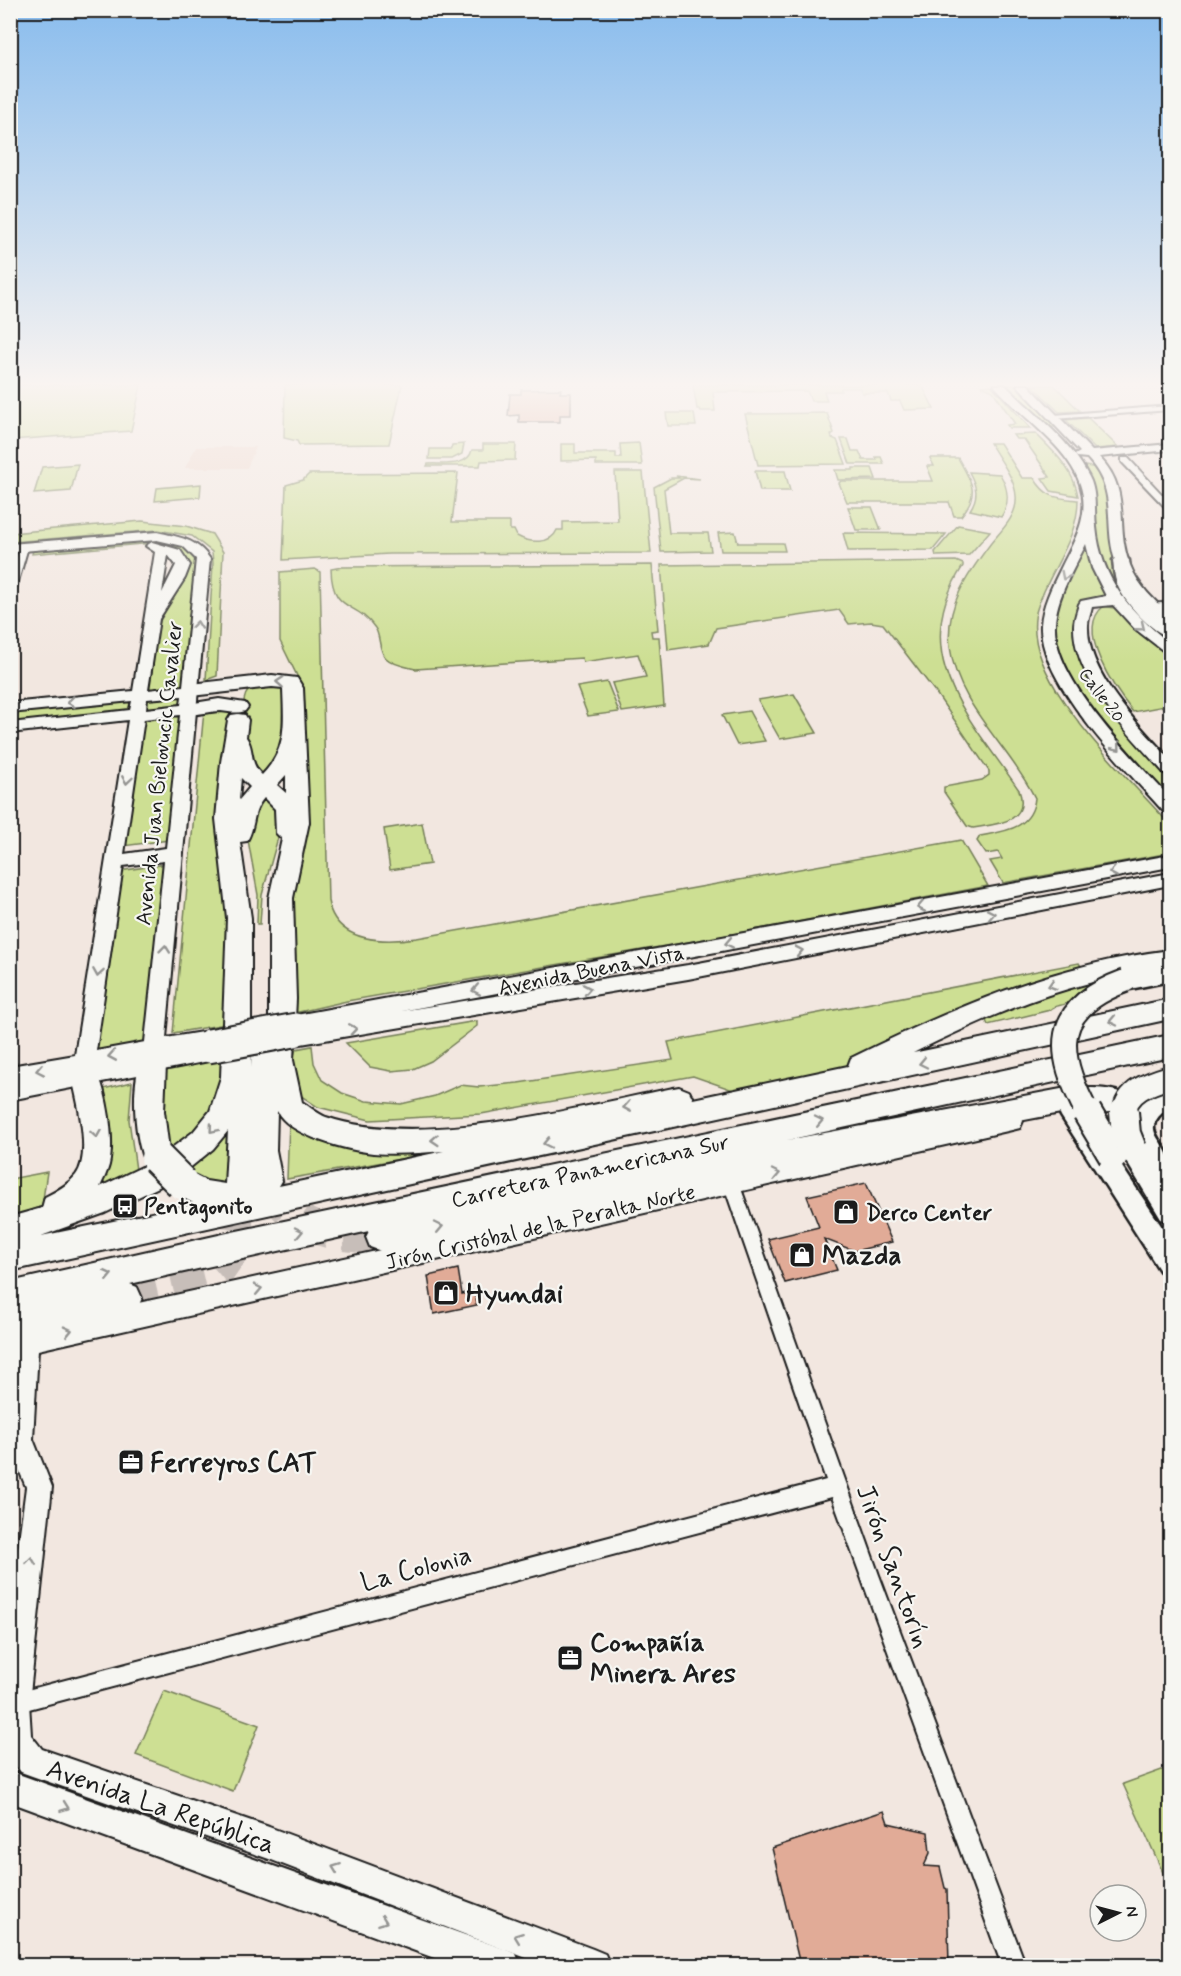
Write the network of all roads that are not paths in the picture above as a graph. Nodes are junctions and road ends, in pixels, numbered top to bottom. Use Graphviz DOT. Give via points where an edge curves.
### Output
graph roads {
  1 [pos="1082,477"];
  2 [pos="1107,477"];
  3 [pos="1141,477"];
  4 [pos="1170,507"];
  5 [pos="1089,523"];
  6 [pos="156,546"];
  7 [pos="16,553"];
  8 [pos="1121,560"];
  9 [pos="10,592"];
  10 [pos="1115,601"];
  11 [pos="1170,605"];
  12 [pos="1153,607"];
  13 [pos="1170,622"];
  14 [pos="150,625"];
  15 [pos="1047,627"];
  16 [pos="1082,631"];
  17 [pos="1170,632"];
  18 [pos="1170,649"];
  19 [pos="139,696"];
  20 [pos="190,699"];
  21 [pos="240,704"];
  22 [pos="296,707"];
  23 [pos="10,708"];
  24 [pos="136,714"];
  25 [pos="10,728"];
  26 [pos="1170,769"];
  27 [pos="263,785"];
  28 [pos="1170,808"];
  29 [pos="174,853"];
  30 [pos="116,861"];
  31 [pos="1170,861"];
  32 [pos="1170,879"];
  33 [pos="1170,960"];
  34 [pos="607,966"];
  35 [pos="1170,972"];
  36 [pos="612,985"];
  37 [pos="1170,1009"];
  38 [pos="296,1030"];
  39 [pos="1170,1046"];
  40 [pos="154,1057"];
  41 [pos="1170,1065"];
  42 [pos="85,1069"];
  43 [pos="10,1075"];
  44 [pos="825,1084"];
  45 [pos="975,1089"];
  46 [pos="10,1091"];
  47 [pos="1169,1091"];
  48 [pos="748,1101"];
  49 [pos="1113,1101"];
  50 [pos="1070,1109"];
  51 [pos="1122,1153"];
  52 [pos="267,1181"];
  53 [pos="370,1181"];
  54 [pos="1170,1181"];
  55 [pos="239,1183"];
  56 [pos="731,1183"];
  57 [pos="1170,1210"];
  58 [pos="10,1221"];
  59 [pos="10,1231"];
  60 [pos="381,1237"];
  61 [pos="1170,1244"];
  62 [pos="10,1257"];
  63 [pos="1170,1262"];
  64 [pos="10,1297"];
  65 [pos="126,1298"];
  66 [pos="16,1335"];
  67 [pos="16,1454"];
  68 [pos="837,1486"];
  69 [pos="12,1704"];
  70 [pos="10,1786"];
  71 [pos="504,1965"];
  72 [pos="593,1965"];
  73 [pos="1014,1965"];
  1 -- 5 [label="main road" via="1088,488"];
  2 -- 8 [label="main road" via="1113,488"];
  3 -- 4 [label="street"];
  5 -- 10 [label="main road" via="1098,572"];
  5 -- 15 [label="main road, Calle 20, one-way" via="1056,594"];
  6 -- 7 [label="main road"];
  6 -- 14 [label="main road, Avenida Juan Bielovucic Cavalier" via="162,551"];
  6 -- 14 [label="main road, Avenida Juan Bielovucic Cavalier" via="175,553 183,565"];
  7 -- 9 [label="street"];
  20 -- 7 [label="main road, Avenida Juan Bielovucic Cavalier, one-way" via="203,560 194,547 158,536"];
  8 -- 12 [label="main road"];
  8 -- 17 [label="main road" via="1120,574 1127,591"];
  10 -- 16 [label="main road, Calle 20" via="1086,604 1080,616"];
  10 -- 18 [label="main road, one-way"];
  11 -- 12 [label="street"];
  12 -- 13 [label="main road"];
  14 -- 19 [label="main road, Avenida Juan Bielovucic Cavalier"];
  15 -- 16 [label="main road" via="1065,626"];
  15 -- 28 [label="main road, Calle 20, one-way" via="1051,652 1068,687"];
  16 -- 26 [label="main road, Calle 20" via="1084,652 1101,687"];
  19 -- 20 [label="main road"];
  19 -- 23 [label="main road, one-way"];
  19 -- 24 [label="main road, Avenida Juan Bielovucic Cavalier"];
  20 -- 21 [label="highway" via="219,705"];
  20 -- 24 [label="main road"];
  20 -- 29 [label="main road, Avenida Juan Bielovucic Cavalier"];
  22 -- 21 [label="highway, one-way" via="290,682 272,681"];
  21 -- 27 [label="highway" via="240,757 245,770"];
  21 -- 59 [label="highway, one-way" via="228,810 239,956 235,1066 228,1105 204,1139 154,1174 99,1202"];
  22 -- 27 [label="highway" via="287,759"];
  48 -- 22 [label="highway, one-way" via="699,1096 486,1136 425,1140 363,1138 317,1127 290,1109 280,1060 281,898 298,822"];
  24 -- 25 [label="main road"];
  24 -- 30 [label="main road, Avenida Juan Bielovucic Cavalier, one-way"];
  27 -- 52 [label="highway" via="282,802 288,817 268,918 262,1150"];
  27 -- 55 [label="highway" via="246,806 239,825 251,924"];
  29 -- 30 [label="main road"];
  40 -- 29 [label="main road, Avenida Juan Bielovucic Cavalier, one-way"];
  30 -- 42 [label="main road, Avenida Juan Bielovucic Cavalier, one-way"];
  31 -- 34 [label="main road, Avenida Buena Vista, one-way"];
  36 -- 32 [label="main road, Avenida Buena Vista, one-way"];
  33 -- 44 [label="highway, one-way" via="1112,968 1010,998"];
  34 -- 36 [label="main road"];
  34 -- 38 [label="main road, Avenida Buena Vista, one-way"];
  35 -- 51 [label="main road, bridge" via="1103,989 1085,1000 1071,1016 1066,1038 1072,1086"];
  38 -- 36 [label="main road, Avenida Buena Vista, one-way"];
  37 -- 44 [label="highway, Carretera Panamericana Sur, one-way"];
  38 -- 40 [label="main road, Avenida Buena Vista, bridge"];
  39 -- 45 [label="highway, Carretera Panamericana Sur"];
  40 -- 42 [label="main road, Avenida Buena Vista"];
  40 -- 53 [label="highway, bridge" via="148,1104 157,1158 182,1183 201,1194 216,1198 277,1197"];
  41 -- 45 [label="highway" via="1021,1091"];
  42 -- 43 [label="main road, Avenida Buena Vista, one-way"];
  42 -- 46 [label="main road, Avenida Buena Vista"];
  42 -- 58 [label="highway, one-way" via="98,1150 91,1177 69,1201"];
  44 -- 48 [label="highway, Carretera Panamericana Sur"];
  64 -- 45 [label="highway, Carretera Panamericana Sur, one-way"];
  47 -- 49 [label="main road, Jirón Cristóbal de la Peralta Norte"];
  47 -- 51 [label="main road, bridge" via="1140,1087 1129,1097 1122,1110"];
  47 -- 54 [label="main road" via="1143,1117 1143,1131"];
  48 -- 53 [label="highway, Carretera Panamericana Sur, one-way"];
  49 -- 50 [label="main road, Jirón Cristóbal de la Peralta Norte"];
  60 -- 49 [label="highway, one-way" via="884,1133 1061,1101"];
  56 -- 50 [label="main road, Jirón Cristóbal de la Peralta Norte, one-way"];
  50 -- 63 [label="main road"];
  51 -- 57 [label="main road"];
  51 -- 61 [label="main road"];
  53 -- 62 [label="highway, Carretera Panamericana Sur"];
  66 -- 56 [label="main road, Jirón Cristóbal de la Peralta Norte, one-way"];
  56 -- 68 [label="street, Jirón Santorín"];
  65 -- 66 [label="highway"];
  66 -- 67 [label="main road, Avenida La República" via="20,1439"];
  69 -- 67 [label="main road, Avenida La República, one-way" via="39,1487 32,1464"];
  68 -- 69 [label="street, La Colonia"];
  68 -- 73 [label="street, Jirón Santorín"];
  72 -- 69 [label="main road, Avenida La República, one-way" via="269,1843 32,1761 19,1747"];
  70 -- 71 [label="main road, Avenida La República, one-way"];
}
